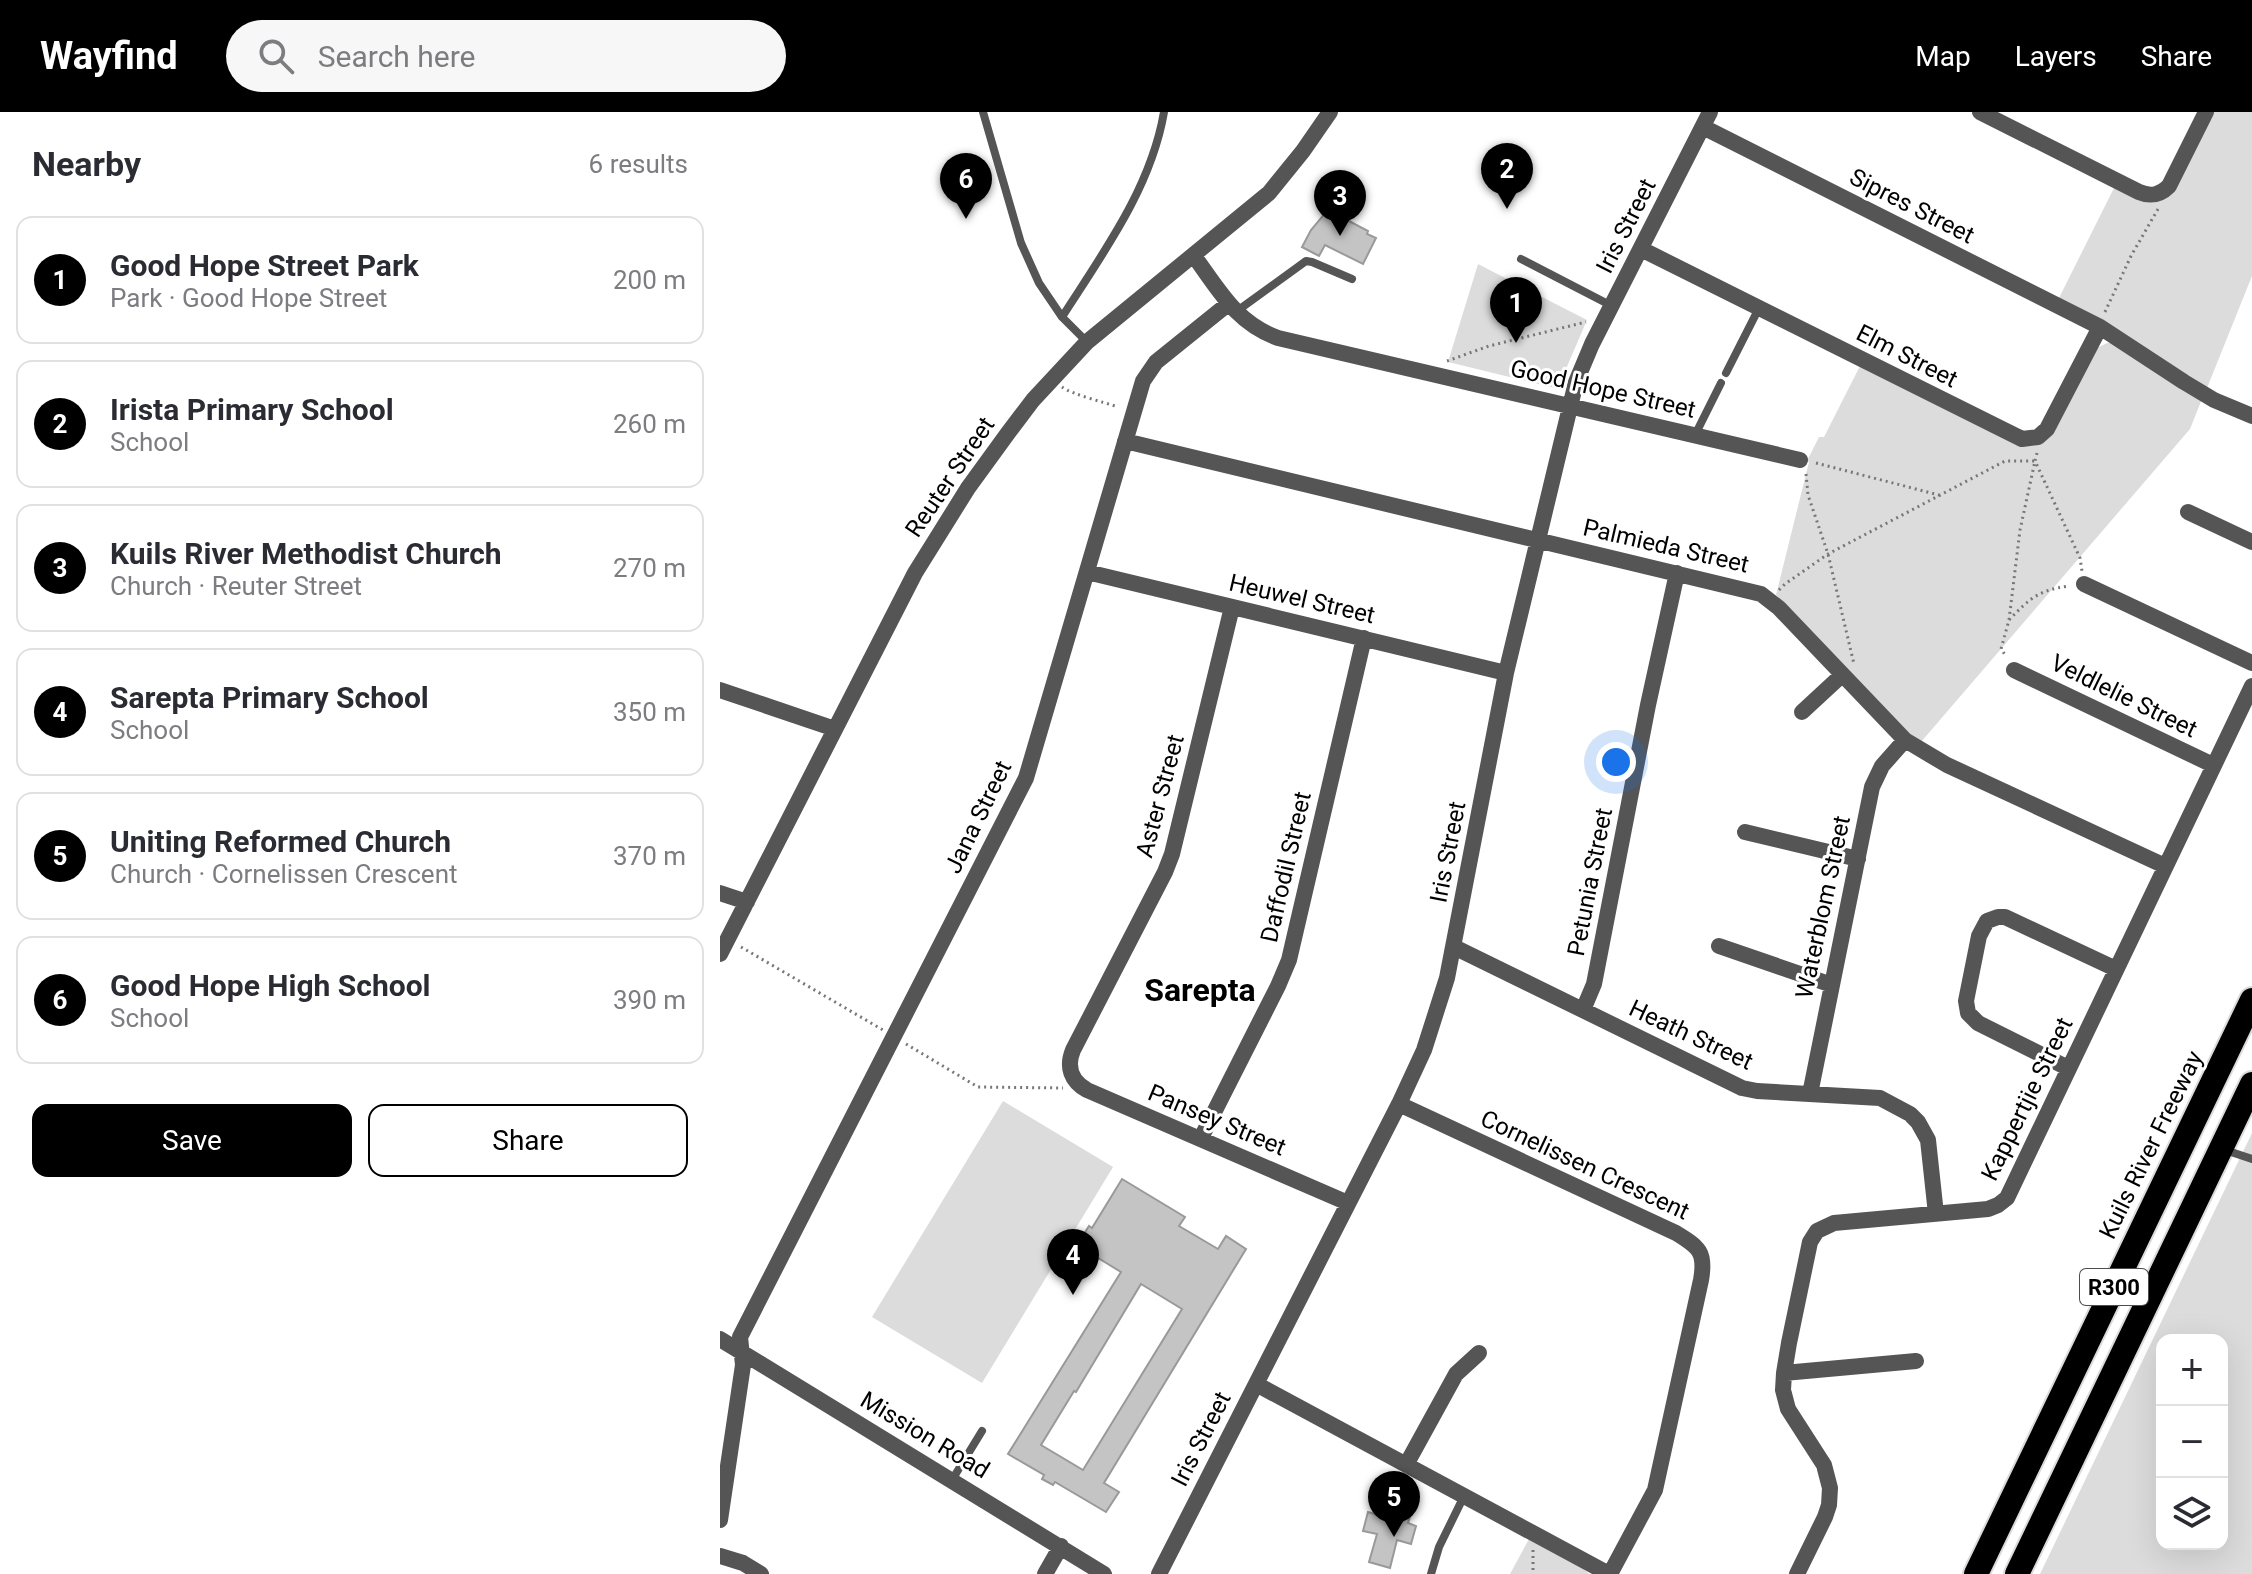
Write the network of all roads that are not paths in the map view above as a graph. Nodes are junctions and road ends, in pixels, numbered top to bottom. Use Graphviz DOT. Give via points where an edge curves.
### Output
graph roads {
  1 [pos="983,112"];
  2 [pos="1164,112"];
  3 [pos="1330,112"];
  4 [pos="1980,112"];
  5 [pos="2206,112"];
  6 [pos="1706,120"];
  7 [pos="1641,249"];
  8 [pos="1194,256"];
  9 [pos="1521,259"];
  10 [pos="1352,279"];
  11 [pos="1612,306"];
  12 [pos="1232,308"];
  13 [pos="1759,308"];
  14 [pos="1062,317"];
  15 [pos="2100,327"];
  16 [pos="1087,342"];
  17 [pos="1726,373"];
  18 [pos="1721,383"];
  19 [pos="1569,406"];
  20 [pos="2252,416"];
  21 [pos="1695,435"];
  22 [pos="1125,441"];
  23 [pos="1800,460"];
  24 [pos="2188,512"];
  25 [pos="1538,540"];
  26 [pos="2252,542"];
  27 [pos="1087,572"];
  28 [pos="1677,573"];
  29 [pos="2084,584"];
  30 [pos="1232,607"];
  31 [pos="1364,638"];
  32 [pos="2252,663"];
  33 [pos="2014,670"];
  34 [pos="1506,673"];
  35 [pos="1842,675"];
  36 [pos="2252,686"];
  37 [pos="720,690"];
  38 [pos="1802,712"];
  39 [pos="835,729"];
  40 [pos="1905,740"];
  41 [pos="2213,765"];
  42 [pos="1745,832"];
  43 [pos="1858,859"];
  44 [pos="2165,866"];
  45 [pos="720,893"];
  46 [pos="747,902"];
  47 [pos="1719,946"];
  48 [pos="1454,947"];
  49 [pos="720,954"];
  50 [pos="2116,969"];
  51 [pos="1832,985"];
  52 [pos="2252,1000"];
  53 [pos="1583,1010"];
  54 [pos="2068,1068"];
  55 [pos="1071,1075"];
  56 [pos="2252,1084"];
  57 [pos="1810,1094"];
  58 [pos="1399,1104"];
  59 [pos="1201,1138"];
  60 [pos="2221,1148"];
  61 [pos="2252,1159"];
  62 [pos="1348,1203"];
  63 [pos="1936,1214"];
  64 [pos="720,1339"];
  65 [pos="742,1352"];
  66 [pos="1479,1353"];
  67 [pos="1916,1361"];
  68 [pos="1784,1373"];
  69 [pos="1256,1384"];
  70 [pos="982,1431"];
  71 [pos="1406,1465"];
  72 [pos="952,1480"];
  73 [pos="1464,1496"];
  74 [pos="720,1520"];
  75 [pos="1061,1546"];
  76 [pos="720,1556"];
  77 [pos="761,1574"];
  78 [pos="1045,1574"];
  79 [pos="1104,1574"];
  80 [pos="1159,1574"];
  81 [pos="1431,1574"];
  82 [pos="1609,1574"];
  83 [pos="1797,1574"];
  84 [pos="1976,1574"];
  85 [pos="2017,1574"];
  1 -- 14 [label="lane" via="1021,243"];
  2 -- 14 [label="lane" via="1131,205"];
  3 -- 8 [label="street, Reuter Street" via="1269,193"];
  4 -- 5 [label="street" via="2153,195 2169,186"];
  6 -- 7 [label="street, Iris Street"];
  6 -- 15 [label="street, Sipres Street"];
  7 -- 11 [label="street, Iris Street"];
  7 -- 13 [label="street, Elm Street"];
  8 -- 12 [label="street, Good Hope Street"];
  8 -- 16 [label="street, Reuter Street"];
  9 -- 11 [label="lane"];
  10 -- 12 [label="lane" via="1306,261"];
  11 -- 19 [label="street, Iris Street"];
  12 -- 19 [label="street, Good Hope Street" via="1253,328 1278,338"];
  12 -- 22 [label="street, Jana Street" via="1156,362 1143,381"];
  13 -- 15 [label="street, Elm Street" via="2028,440 2047,429"];
  13 -- 17 [label="lane"];
  14 -- 16 [label="lane"];
  15 -- 20 [label="street" via="2194,388"];
  16 -- 39 [label="street, Reuter Street" via="1033,400 932,544"];
  18 -- 21 [label="lane"];
  19 -- 21 [label="street, Good Hope Street"];
  19 -- 25 [label="street, Iris Street"];
  21 -- 23 [label="street, Good Hope Street"];
  22 -- 25 [label="street, Palmieda Street"];
  22 -- 27 [label="street, Jana Street"];
  24 -- 26 [label="street"];
  25 -- 28 [label="street, Palmieda Street"];
  25 -- 34 [label="street, Iris Street"];
  27 -- 30 [label="street, Heuwel Street"];
  27 -- 65 [label="street, Jana Street" via="1026,778 740,1337"];
  28 -- 35 [label="street, Palmieda Street" via="1770,599"];
  28 -- 53 [label="street, Petunia Street" via="1594,984"];
  29 -- 32 [label="street"];
  30 -- 31 [label="street, Heuwel Street"];
  30 -- 55 [label="street, Aster Street" via="1172,854 1070,1056"];
  31 -- 34 [label="street, Heuwel Street"];
  31 -- 59 [label="street, Daffodil Street" via="1289,960"];
  33 -- 41 [label="street, Veldlelie Street"];
  34 -- 48 [label="street, Iris Street"];
  35 -- 38 [label="street"];
  35 -- 40 [label="street, Palmieda Street"];
  36 -- 41 [label="street, Kappertjie Street"];
  37 -- 39 [label="street"];
  39 -- 46 [label="street, Reuter Street"];
  40 -- 43 [label="street, Waterblom Street" via="1875,780"];
  40 -- 44 [label="street, Palmieda Street" via="1947,765"];
  41 -- 44 [label="street, Kappertjie Street"];
  42 -- 43 [label="street"];
  43 -- 51 [label="street, Waterblom Street"];
  44 -- 50 [label="street, Kappertjie Street"];
  45 -- 46 [label="street"];
  46 -- 49 [label="street, Reuter Street"];
  47 -- 51 [label="street"];
  48 -- 53 [label="street, Heath Street"];
  48 -- 58 [label="street, Iris Street" via="1432,1029"];
  50 -- 54 [label="street, Kappertjie Street"];
  50 -- 54 [label="street" via="2005,917 1987,921 1981,930 1966,1001 1971,1017"];
  51 -- 57 [label="street, Waterblom Street"];
  52 -- 84 [label="highway, Kuils River Freeway / R300"];
  53 -- 57 [label="street, Heath Street" via="1742,1088"];
  54 -- 63 [label="street, Kappertjie Street" via="2007,1198 1988,1209"];
  55 -- 59 [label="street, Pansey Street" via="1087,1090"];
  56 -- 60 [label="highway, R300"];
  57 -- 63 [label="street, Heath Street" via="1880,1098 1918,1122 1928,1140"];
  58 -- 62 [label="street, Iris Street"];
  58 -- 82 [label="street, Cornelissen Crescent" via="1676,1233 1702,1255 1704,1267 1655,1490"];
  59 -- 62 [label="street, Pansey Street"];
  60 -- 61 [label="lane"];
  60 -- 85 [label="highway, R300"];
  62 -- 69 [label="street, Iris Street"];
  63 -- 68 [label="street, Kappertjie Street" via="1834,1223 1817,1231 1808,1248"];
  64 -- 65 [label="street, Mission Road"];
  65 -- 72 [label="street, Mission Road"];
  65 -- 74 [label="street, Jana Street"];
  66 -- 71 [label="street" via="1456,1374"];
  67 -- 68 [label="street"];
  68 -- 83 [label="street, Kappertjie Street" via="1788,1409 1824,1465 1830,1488 1825,1517"];
  69 -- 71 [label="street, Cornelissen Crescent"];
  69 -- 80 [label="street, Iris Street"];
  70 -- 72 [label="lane"];
  71 -- 73 [label="street, Cornelissen Crescent"];
  72 -- 75 [label="street, Mission Road"];
  73 -- 81 [label="lane"];
  73 -- 82 [label="street, Cornelissen Crescent"];
  75 -- 78 [label="street"];
  75 -- 79 [label="street, Mission Road"];
  76 -- 77 [label="street"];
}
